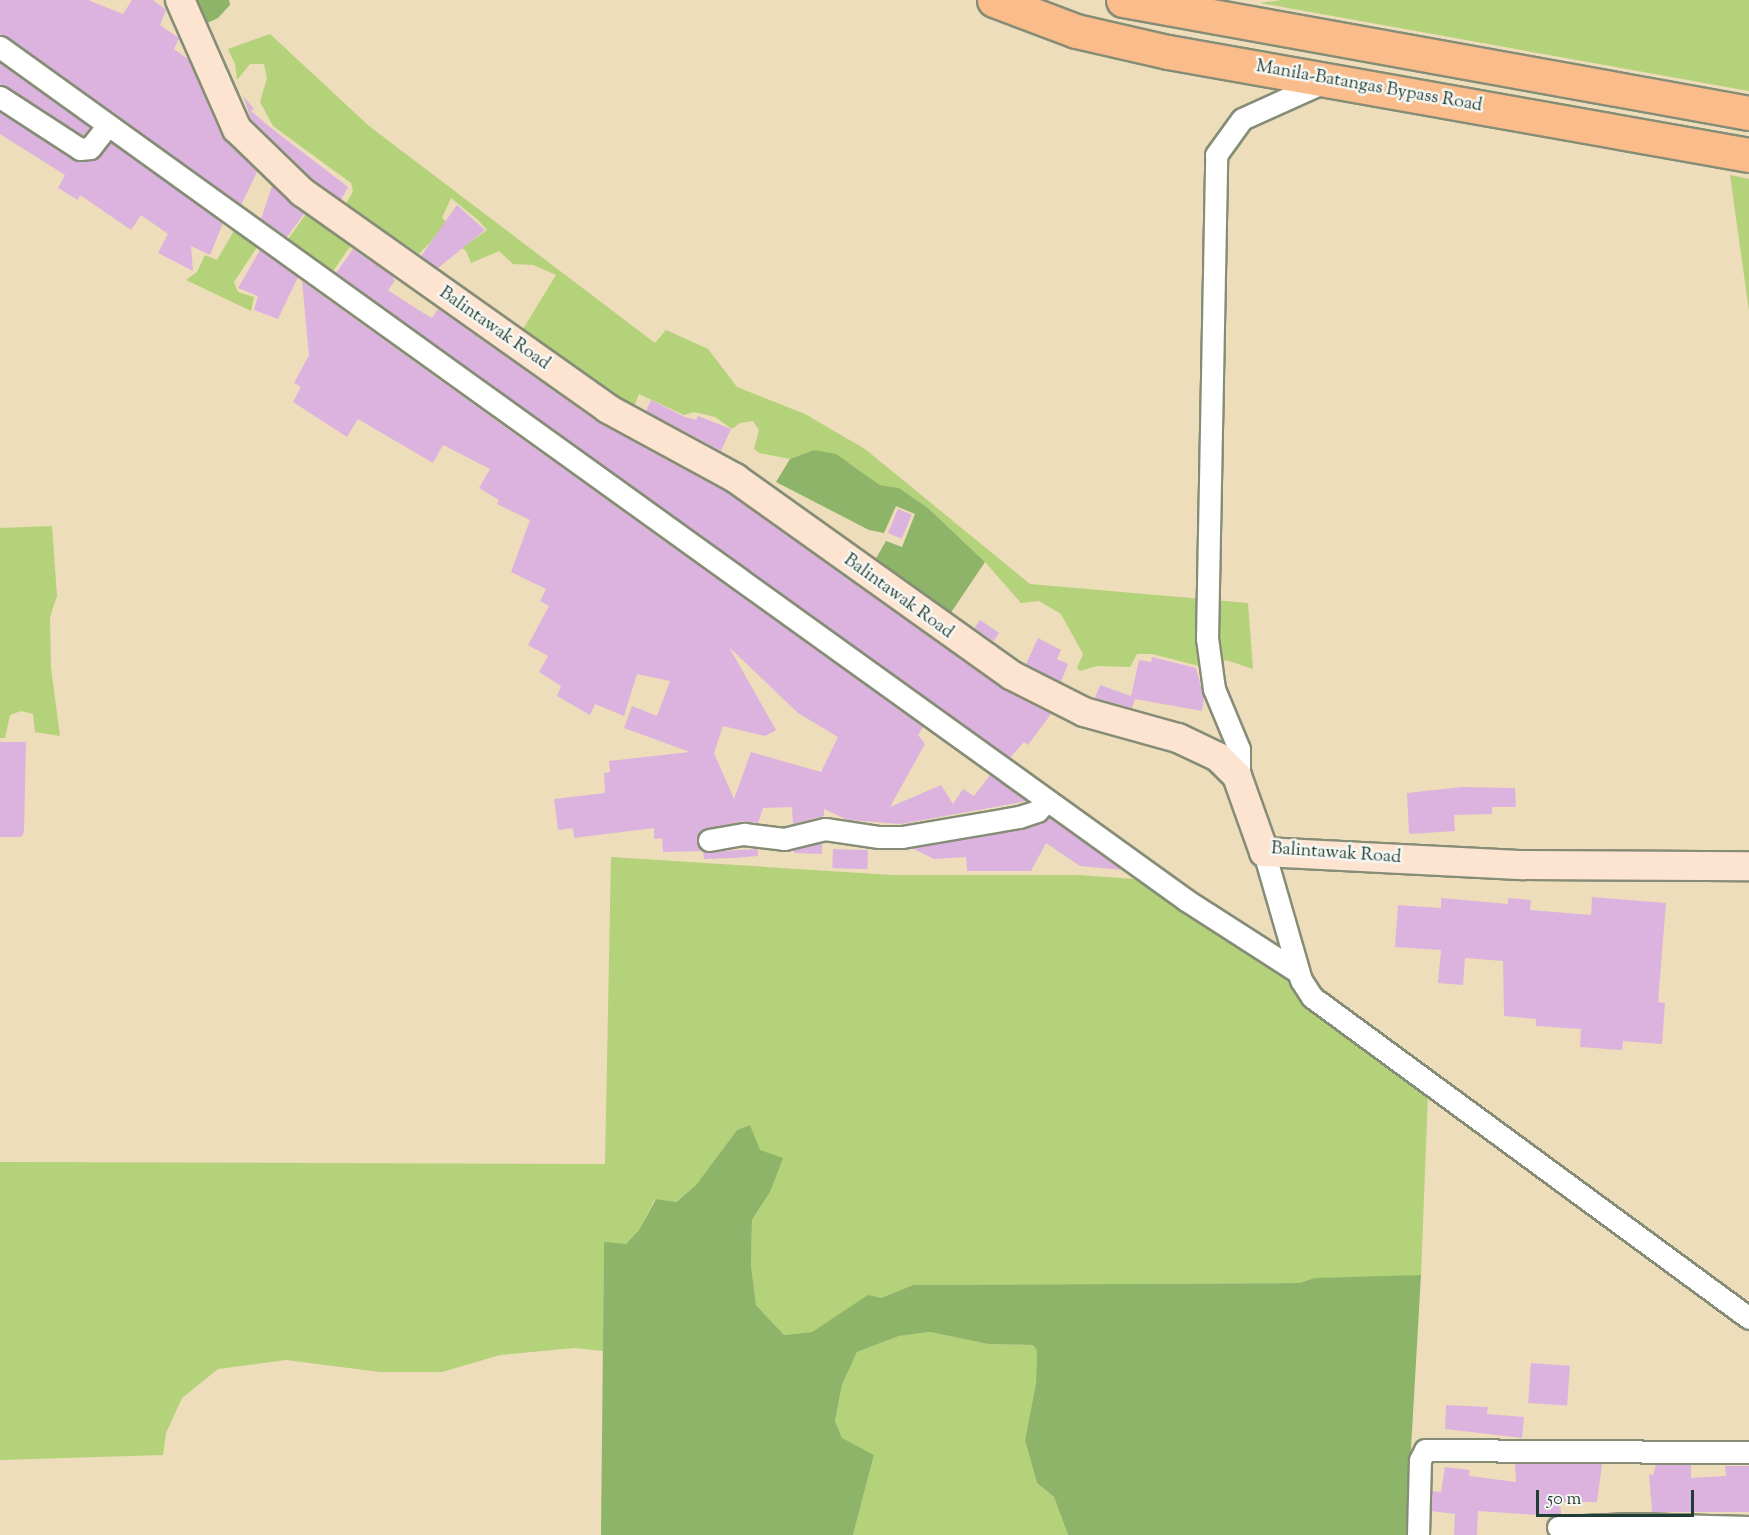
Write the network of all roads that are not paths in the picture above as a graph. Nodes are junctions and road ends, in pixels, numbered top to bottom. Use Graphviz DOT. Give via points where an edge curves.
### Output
graph roads {
  1 [pos="180,0"];
  2 [pos="994,0"];
  3 [pos="1124,0"];
  4 [pos="1377,46"];
  5 [pos="0,48"];
  6 [pos="1329,80"];
  7 [pos="1369,87"];
  8 [pos="0,97"];
  9 [pos="1749,113"];
  10 [pos="108,125"];
  11 [pos="1749,155"];
  12 [pos="1239,781"];
  13 [pos="1047,801"];
  14 [pos="709,840"];
  15 [pos="1264,852"];
  16 [pos="1749,866"];
  17 [pos="1298,972"];
  18 [pos="1749,1318"];
  19 [pos="1749,1452"];
  20 [pos="1558,1527"];
  21 [pos="1749,1527"];
  22 [pos="1418,1535"];
  1 -- 12 [label="street, Balintawak Road" via="237,129 278,172 313,201 608,409 735,478 1011,675 1084,712 1201,747 1229,766"];
  2 -- 6 [label="highway, Manila-Batangas Bypass Road" via="1076,31"];
  3 -- 4 [label="highway"];
  4 -- 7 [label="highway"];
  4 -- 9 [label="highway"];
  5 -- 10 [label="street"];
  6 -- 7 [label="highway, Manila-Batangas Bypass Road"];
  6 -- 12 [label="street" via="1242,119 1216,155 1207,638 1214,689 1239,749"];
  7 -- 11 [label="highway, Manila-Batangas Bypass Road"];
  8 -- 10 [label="street" via="80,149 90,148"];
  10 -- 13 [label="street"];
  12 -- 15 [label="street, Balintawak Road"];
  13 -- 14 [label="street" via="1037,811 1019,817 902,837 825,829 784,839 744,834"];
  13 -- 17 [label="street" via="1186,900"];
  15 -- 16 [label="street, Balintawak Road" via="1524,865"];
  15 -- 17 [label="street"];
  17 -- 18 [label="street" via="1309,994 1338,1018"];
  19 -- 22 [label="street" via="1426,1449 1420,1460"];
  20 -- 21 [label="street"];
}
